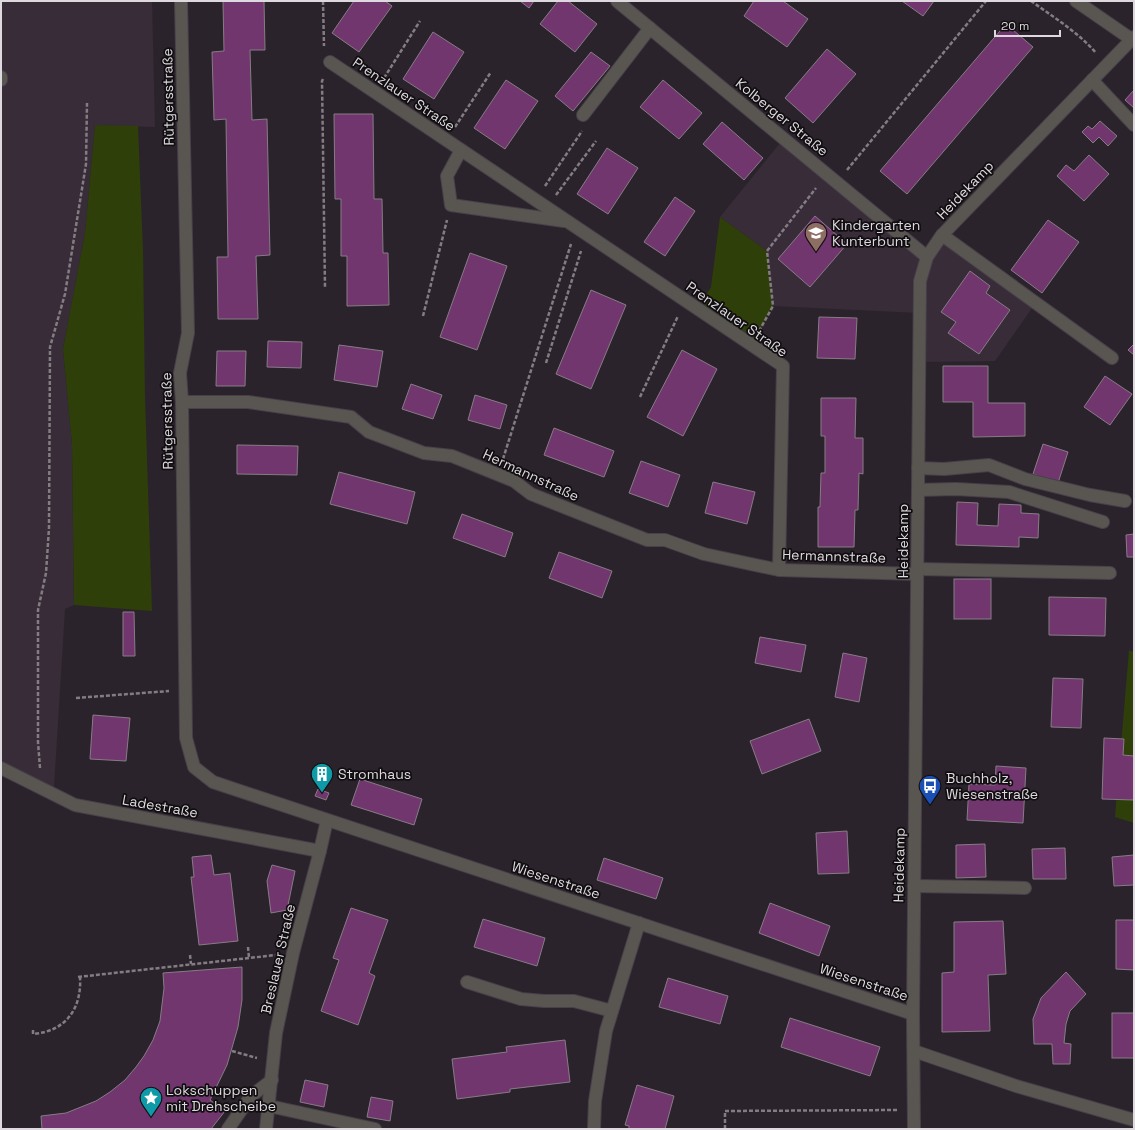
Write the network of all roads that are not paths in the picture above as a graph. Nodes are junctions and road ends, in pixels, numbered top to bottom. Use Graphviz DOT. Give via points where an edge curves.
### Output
graph roads {
  1 [pos="181,1"];
  2 [pos="617,1"];
  3 [pos="1076,1"];
  4 [pos="650,28"];
  5 [pos="1133,38"];
  6 [pos="330,62"];
  7 [pos="1092,80"];
  8 [pos="583,115"];
  9 [pos="1134,125"];
  10 [pos="461,150"];
  11 [pos="577,228"];
  12 [pos="942,235"];
  13 [pos="927,257"];
  14 [pos="1112,358"];
  15 [pos="182,402"];
  16 [pos="918,468"];
  17 [pos="918,490"];
  18 [pos="1125,501"];
  19 [pos="1103,522"];
  20 [pos="779,570"];
  21 [pos="918,572"];
  22 [pos="1110,574"];
  23 [pos="1,768"];
  24 [pos="194,768"];
  25 [pos="327,820"];
  26 [pos="320,851"];
  27 [pos="914,886"];
  28 [pos="1025,888"];
  29 [pos="639,923"];
  30 [pos="467,982"];
  31 [pos="612,1011"];
  32 [pos="913,1014"];
  33 [pos="914,1051"];
  34 [pos="272,1080"];
  35 [pos="269,1106"];
  36 [pos="1134,1120"];
  37 [pos="228,1129"];
  38 [pos="266,1129"];
  39 [pos="375,1129"];
  40 [pos="594,1129"];
  41 [pos="914,1129"];
  1 -- 15 [label="street, Rütgersstraße" via="188,333 180,373"];
  2 -- 4 [label="street, Kolberger Straße"];
  3 -- 5 [label="street"];
  4 -- 8 [label="street"];
  4 -- 13 [label="street, Kolberger Straße"];
  5 -- 7 [label="street, Heidekamp"];
  6 -- 10 [label="street, Prenzlauer Straße"];
  7 -- 9 [label="street"];
  7 -- 12 [label="street, Heidekamp"];
  10 -- 11 [label="street, Prenzlauer Straße"];
  10 -- 11 [label="street, Prenzlauer Straße" via="447,176 451,205"];
  11 -- 20 [label="street, Prenzlauer Straße" via="783,366"];
  12 -- 13 [label="street, Heidekamp"];
  12 -- 14 [label="street"];
  13 -- 16 [label="street, Heidekamp" via="920,281"];
  15 -- 20 [label="street, Hermannstraße" via="248,402 351,417 369,432 424,453 452,456 514,481 531,494 647,540 665,540 704,554"];
  15 -- 24 [label="street, Rütgersstraße" via="186,738"];
  16 -- 17 [label="street, Heidekamp"];
  16 -- 18 [label="street" via="944,469 989,465 1025,478"];
  17 -- 19 [label="street" via="1009,492"];
  17 -- 21 [label="street, Heidekamp"];
  20 -- 21 [label="street, Hermannstraße"];
  21 -- 22 [label="street, Hermannstraße"];
  21 -- 27 [label="street, Heidekamp"];
  23 -- 26 [label="street, Ladestraße" via="75,806"];
  24 -- 25 [label="street, Wiesenstraße" via="213,782"];
  25 -- 26 [label="street, Breslauer Straße"];
  25 -- 29 [label="street, Wiesenstraße"];
  26 -- 34 [label="street, Breslauer Straße" via="293,953 276,1032"];
  27 -- 28 [label="street"];
  27 -- 32 [label="street, Heidekamp"];
  29 -- 31 [label="street"];
  29 -- 32 [label="street, Wiesenstraße"];
  30 -- 31 [label="street" via="521,999 574,1001"];
  31 -- 40 [label="street" via="595,1101"];
  32 -- 33 [label="street, Heidekamp"];
  33 -- 36 [label="street" via="1016,1086"];
  33 -- 41 [label="street, Heidekamp"];
  34 -- 35 [label="street, Breslauer Straße"];
  34 -- 37 [label="street" via="251,1096"];
  35 -- 38 [label="street, Breslauer Straße"];
  35 -- 39 [label="street"];
}
